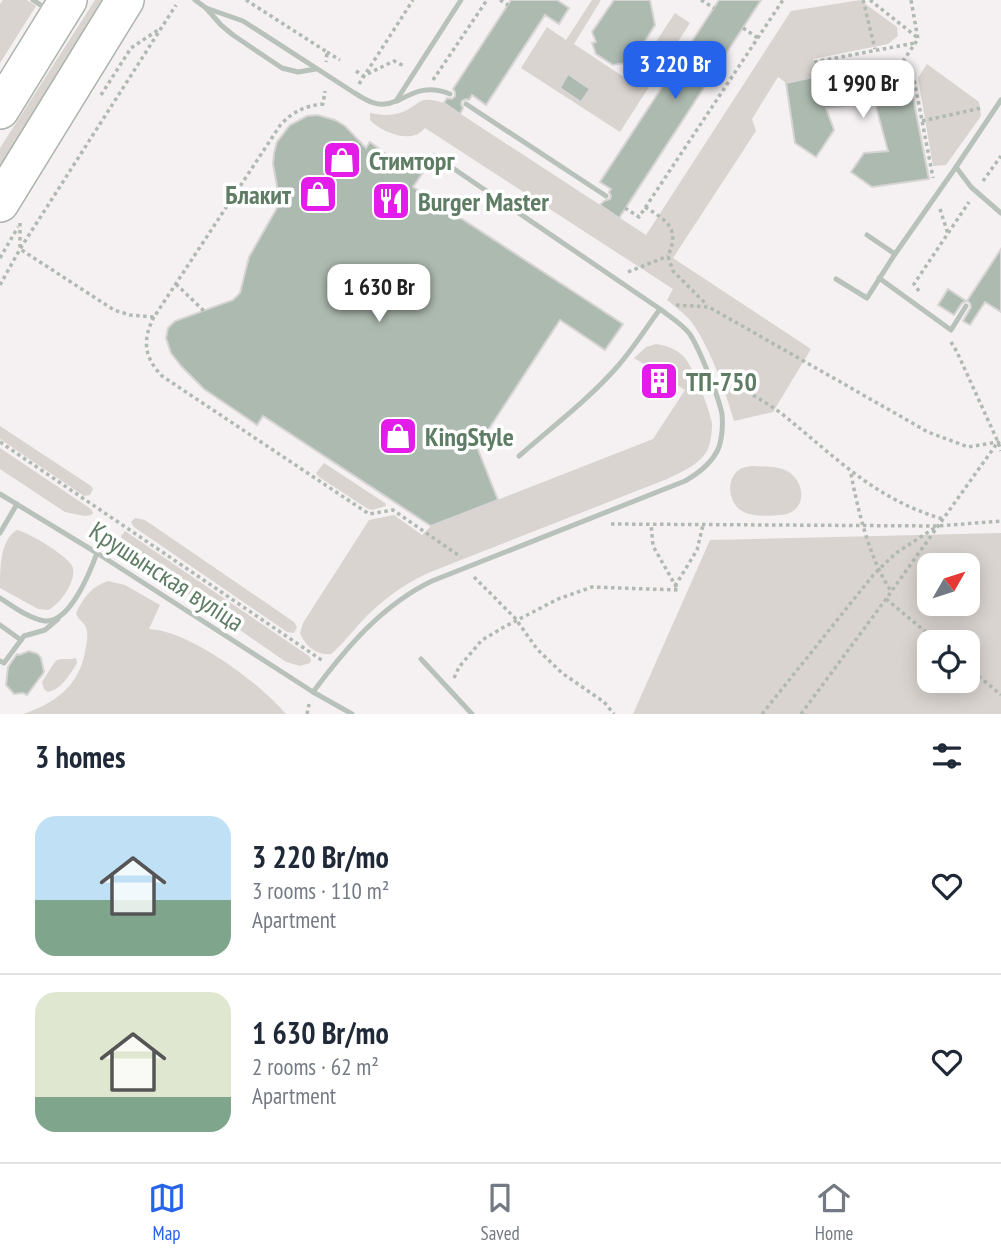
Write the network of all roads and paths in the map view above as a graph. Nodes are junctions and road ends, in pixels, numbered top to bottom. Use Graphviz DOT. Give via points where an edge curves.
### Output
graph roads {
  1 [pos="125,0"];
  2 [pos="195,0"];
  3 [pos="246,0"];
  4 [pos="412,0"];
  5 [pos="461,0"];
  6 [pos="500,0"];
  7 [pos="701,0"];
  8 [pos="783,0"];
  9 [pos="863,0"];
  10 [pos="870,0"];
  11 [pos="911,1"];
  12 [pos="53,5"];
  13 [pos="176,5"];
  14 [pos="508,5"];
  15 [pos="206,8"];
  16 [pos="714,8"];
  17 [pos="161,28"];
  18 [pos="743,28"];
  19 [pos="758,38"];
  20 [pos="917,41"];
  21 [pos="875,50"];
  22 [pos="327,51"];
  23 [pos="340,60"];
  24 [pos="823,60"];
  25 [pos="814,62"];
  26 [pos="326,64"];
  27 [pos="317,69"];
  28 [pos="356,71"];
  29 [pos="827,74"];
  30 [pos="363,76"];
  31 [pos="325,91"];
  32 [pos="353,93"];
  33 [pos="450,93"];
  34 [pos="101,95"];
  35 [pos="1001,100"];
  36 [pos="396,101"];
  37 [pos="466,104"];
  38 [pos="989,106"];
  39 [pos="0,110"];
  40 [pos="298,110"];
  41 [pos="302,118"];
  42 [pos="922,121"];
  43 [pos="435,156"];
  44 [pos="1001,156"];
  45 [pos="956,167"];
  46 [pos="931,171"];
  47 [pos="976,191"];
  48 [pos="606,196"];
  49 [pos="645,207"];
  50 [pos="625,208"];
  51 [pos="1001,213"];
  52 [pos="15,214"];
  53 [pos="867,235"];
  54 [pos="20,249"];
  55 [pos="895,254"];
  56 [pos="668,256"];
  57 [pos="0,258"];
  58 [pos="2,277"];
  59 [pos="614,278"];
  60 [pos="879,278"];
  61 [pos="836,279"];
  62 [pos="176,284"];
  63 [pos="914,284"];
  64 [pos="0,285"];
  65 [pos="653,304"];
  66 [pos="965,306"];
  67 [pos="709,307"];
  68 [pos="660,309"];
  69 [pos="204,311"];
  70 [pos="154,317"];
  71 [pos="957,352"];
  72 [pos="703,364"];
  73 [pos="0,442"];
  74 [pos="1000,443"];
  75 [pos="1001,452"];
  76 [pos="519,456"];
  77 [pos="850,471"];
  78 [pos="0,494"];
  79 [pos="16,504"];
  80 [pos="943,519"];
  81 [pos="1001,520"];
  82 [pos="576,524"];
  83 [pos="651,524"];
  84 [pos="703,524"];
  85 [pos="864,525"];
  86 [pos="938,526"];
  87 [pos="0,533"];
  88 [pos="97,553"];
  89 [pos="472,565"];
  90 [pos="464,569"];
  91 [pos="879,569"];
  92 [pos="675,586"];
  93 [pos="892,592"];
  94 [pos="0,598"];
  95 [pos="886,599"];
  96 [pos="60,617"];
  97 [pos="517,620"];
  98 [pos="0,625"];
  99 [pos="923,630"];
  100 [pos="21,640"];
  101 [pos="421,659"];
  102 [pos="1,664"];
  103 [pos="332,667"];
  104 [pos="980,677"];
  105 [pos="450,690"];
  106 [pos="313,692"];
  107 [pos="1001,695"];
  108 [pos="352,714"];
  109 [pos="472,714"];
  110 [pos="614,714"];
  111 [pos="762,714"];
  112 [pos="802,714"];
  1 -- 52 [label="highway"];
  2 -- 15 [label="lane"];
  3 -- 22 [label="path"];
  4 -- 30 [label="path"];
  5 -- 36 [label="lane"];
  6 -- 14 [label="path"];
  7 -- 16 [label="path"];
  8 -- 19 [label="path"];
  9 -- 21 [label="path"];
  10 -- 20 [label="path"];
  11 -- 20 [label="path"];
  12 -- 39 [label="highway"];
  13 -- 17 [label="path"];
  15 -- 27 [label="lane" via="243,21"];
  15 -- 27 [label="lane" via="233,35 282,68 298,72"];
  17 -- 34 [label="path" via="131,48"];
  17 -- 54 [label="path"];
  18 -- 19 [label="path"];
  19 -- 49 [label="path"];
  20 -- 21 [label="path"];
  20 -- 42 [label="path" via="896,71 914,79"];
  21 -- 24 [label="path"];
  22 -- 23 [label="path"];
  22 -- 26 [label="path"];
  24 -- 25 [label="path"];
  24 -- 29 [label="path"];
  27 -- 32 [label="lane"];
  28 -- 30 [label="path"];
  30 -- 32 [label="path"];
  31 -- 40 [label="path" via="323,104"];
  32 -- 36 [label="lane" via="377,105"];
  33 -- 36 [label="lane" via="431,88"];
  35 -- 45 [label="lane"];
  37 -- 48 [label="lane"];
  38 -- 42 [label="path"];
  40 -- 41 [label="path"];
  40 -- 62 [label="path" via="281,124"];
  42 -- 46 [label="path"];
  43 -- 59 [label="lane"];
  44 -- 47 [label="path"];
  45 -- 47 [label="lane"];
  45 -- 55 [label="lane"];
  47 -- 51 [label="lane"];
  47 -- 63 [label="path"];
  49 -- 50 [label="path" via="639,217"];
  49 -- 56 [label="path" via="663,218 673,232"];
  52 -- 54 [label="path"];
  52 -- 57 [label="path"];
  53 -- 55 [label="lane"];
  54 -- 58 [label="path"];
  54 -- 70 [label="path" via="114,310"];
  55 -- 60 [label="lane"];
  56 -- 59 [label="path"];
  56 -- 67 [label="path" via="673,271"];
  58 -- 64 [label="path"];
  59 -- 65 [label="lane"];
  60 -- 61 [label="lane" via="867,298"];
  60 -- 66 [label="lane" via="951,330"];
  62 -- 69 [label="path"];
  62 -- 70 [label="path"];
  65 -- 67 [label="path"];
  65 -- 68 [label="lane"];
  67 -- 74 [label="path" via="928,432 968,447"];
  68 -- 72 [label="lane" via="689,333"];
  68 -- 76 [label="lane" via="603,382"];
  70 -- 89 [label="path" via="146,334 148,356 172,383 369,514 393,510"];
  71 -- 74 [label="path"];
  72 -- 77 [label="path" via="782,414"];
  72 -- 82 [label="lane" via="722,415 718,449 710,461 685,481"];
  73 -- 103 [label="path"];
  74 -- 75 [label="path"];
  74 -- 80 [label="path"];
  77 -- 80 [label="path" via="880,493"];
  77 -- 85 [label="path"];
  78 -- 79 [label="lane, Крушынская вуліца"];
  79 -- 87 [label="lane"];
  79 -- 88 [label="lane, Крушынская вуліца"];
  80 -- 86 [label="path"];
  81 -- 86 [label="path"];
  82 -- 83 [label="path"];
  82 -- 89 [label="lane"];
  83 -- 84 [label="path"];
  83 -- 92 [label="path" via="653,546"];
  84 -- 85 [label="path"];
  84 -- 92 [label="path" via="696,550"];
  85 -- 86 [label="path"];
  85 -- 91 [label="path"];
  86 -- 91 [label="path"];
  86 -- 93 [label="path"];
  88 -- 96 [label="lane"];
  88 -- 106 [label="lane, Крушынская вуліца"];
  89 -- 90 [label="lane"];
  90 -- 97 [label="path"];
  90 -- 103 [label="lane" via="402,598"];
  91 -- 93 [label="path"];
  91 -- 111 [label="path"];
  92 -- 97 [label="path" via="678,590 592,587"];
  93 -- 95 [label="path"];
  94 -- 96 [label="lane" via="40,620"];
  95 -- 99 [label="path"];
  95 -- 112 [label="path"];
  96 -- 100 [label="lane"];
  97 -- 105 [label="path" via="482,640 459,667"];
  97 -- 110 [label="path" via="537,649"];
  98 -- 100 [label="lane"];
  100 -- 102 [label="lane"];
  101 -- 105 [label="lane"];
  103 -- 106 [label="lane"];
  104 -- 107 [label="path"];
  105 -- 109 [label="lane"];
  106 -- 108 [label="lane, Крушынская вуліца"];
}
